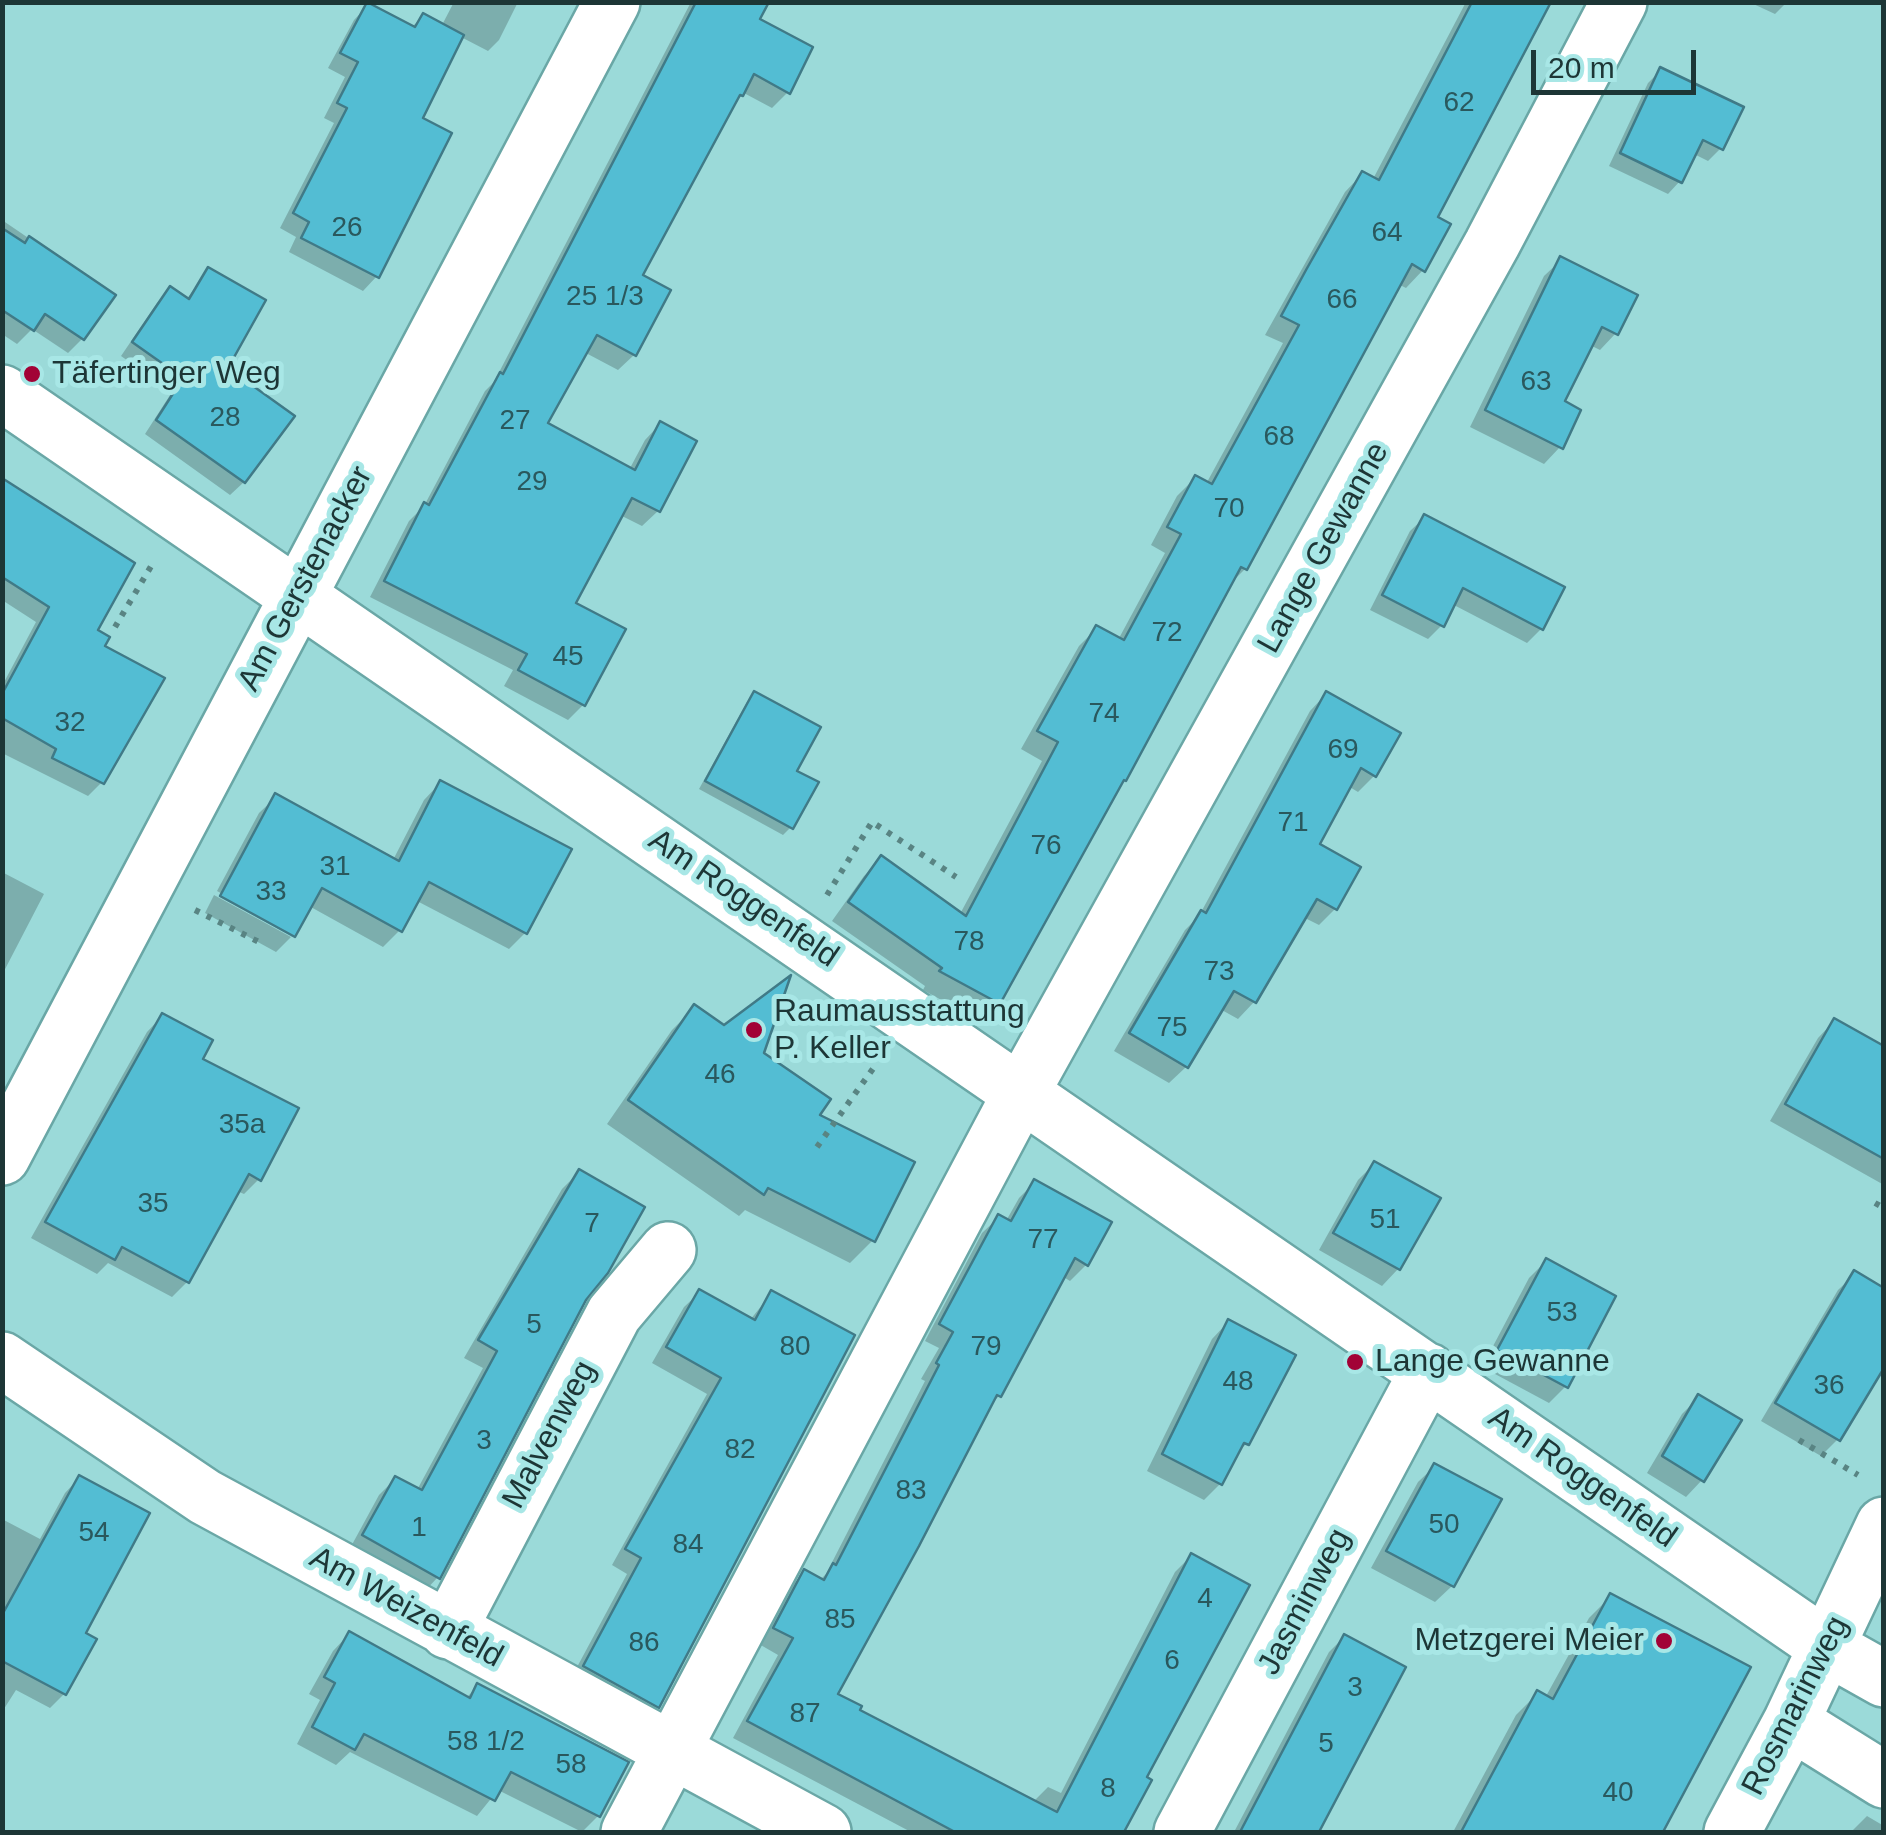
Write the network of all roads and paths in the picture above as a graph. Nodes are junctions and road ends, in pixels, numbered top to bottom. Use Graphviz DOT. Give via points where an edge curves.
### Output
graph roads {
  1 [pos="612,2"];
  2 [pos="1618,2"];
  3 [pos="2,392"];
  4 [pos="182,514"];
  5 [pos="298,594"];
  6 [pos="115,627"];
  7 [pos="956,877"];
  8 [pos="145,886"];
  9 [pos="800,938"];
  10 [pos="260,942"];
  11 [pos="912,1015"];
  12 [pos="1022,1091"];
  13 [pos="817,1147"];
  14 [pos="2,1157"];
  15 [pos="1875,1203"];
  16 [pos="1884,1208"];
  17 [pos="668,1250"];
  18 [pos="2,1360"];
  19 [pos="1428,1371"];
  20 [pos="1799,1440"];
  21 [pos="1875,1503"];
  22 [pos="448,1632"];
  23 [pos="1827,1647"];
  24 [pos="1884,1680"];
  25 [pos="1791,1722"];
  26 [pos="672,1753"];
  27 [pos="1884,1780"];
  28 [pos="630,1832"];
  29 [pos="824,1832"];
  30 [pos="1182,1832"];
  31 [pos="1732,1832"];
  1 -- 5 [label="street, Am Gerstenacker"];
  2 -- 12 [label="street, Lange Gewanne" via="1492,244"];
  3 -- 4 [label="street, Am Roggenfeld"];
  4 -- 5 [label="street, Am Roggenfeld"];
  4 -- 6 [label="path"];
  5 -- 8 [label="street, Am Gerstenacker"];
  5 -- 9 [label="street, Am Roggenfeld"];
  7 -- 9 [label="path" via="872,822"];
  8 -- 10 [label="path"];
  8 -- 14 [label="street, Am Gerstenacker"];
  9 -- 11 [label="street, Am Roggenfeld"];
  11 -- 12 [label="street, Am Roggenfeld"];
  11 -- 13 [label="path"];
  12 -- 19 [label="street, Am Roggenfeld"];
  12 -- 26 [label="street, Lange Gewanne"];
  15 -- 16 [label="path"];
  17 -- 22 [label="street, Malvenweg" via="614,1314"];
  18 -- 22 [label="street, Am Weizenfeld" via="205,1497"];
  19 -- 23 [label="street, Am Roggenfeld"];
  19 -- 30 [label="street, Jasminweg"];
  20 -- 21 [label="path"];
  21 -- 23 [label="street, Rosmarinweg"];
  22 -- 26 [label="street, Am Weizenfeld"];
  23 -- 24 [label="street, Am Roggenfeld"];
  23 -- 25 [label="street, Rosmarinweg"];
  25 -- 27 [label="street"];
  25 -- 31 [label="street, Rosmarinweg"];
  26 -- 28 [label="street, Lange Gewanne"];
  26 -- 29 [label="street, Am Weizenfeld"];
}
